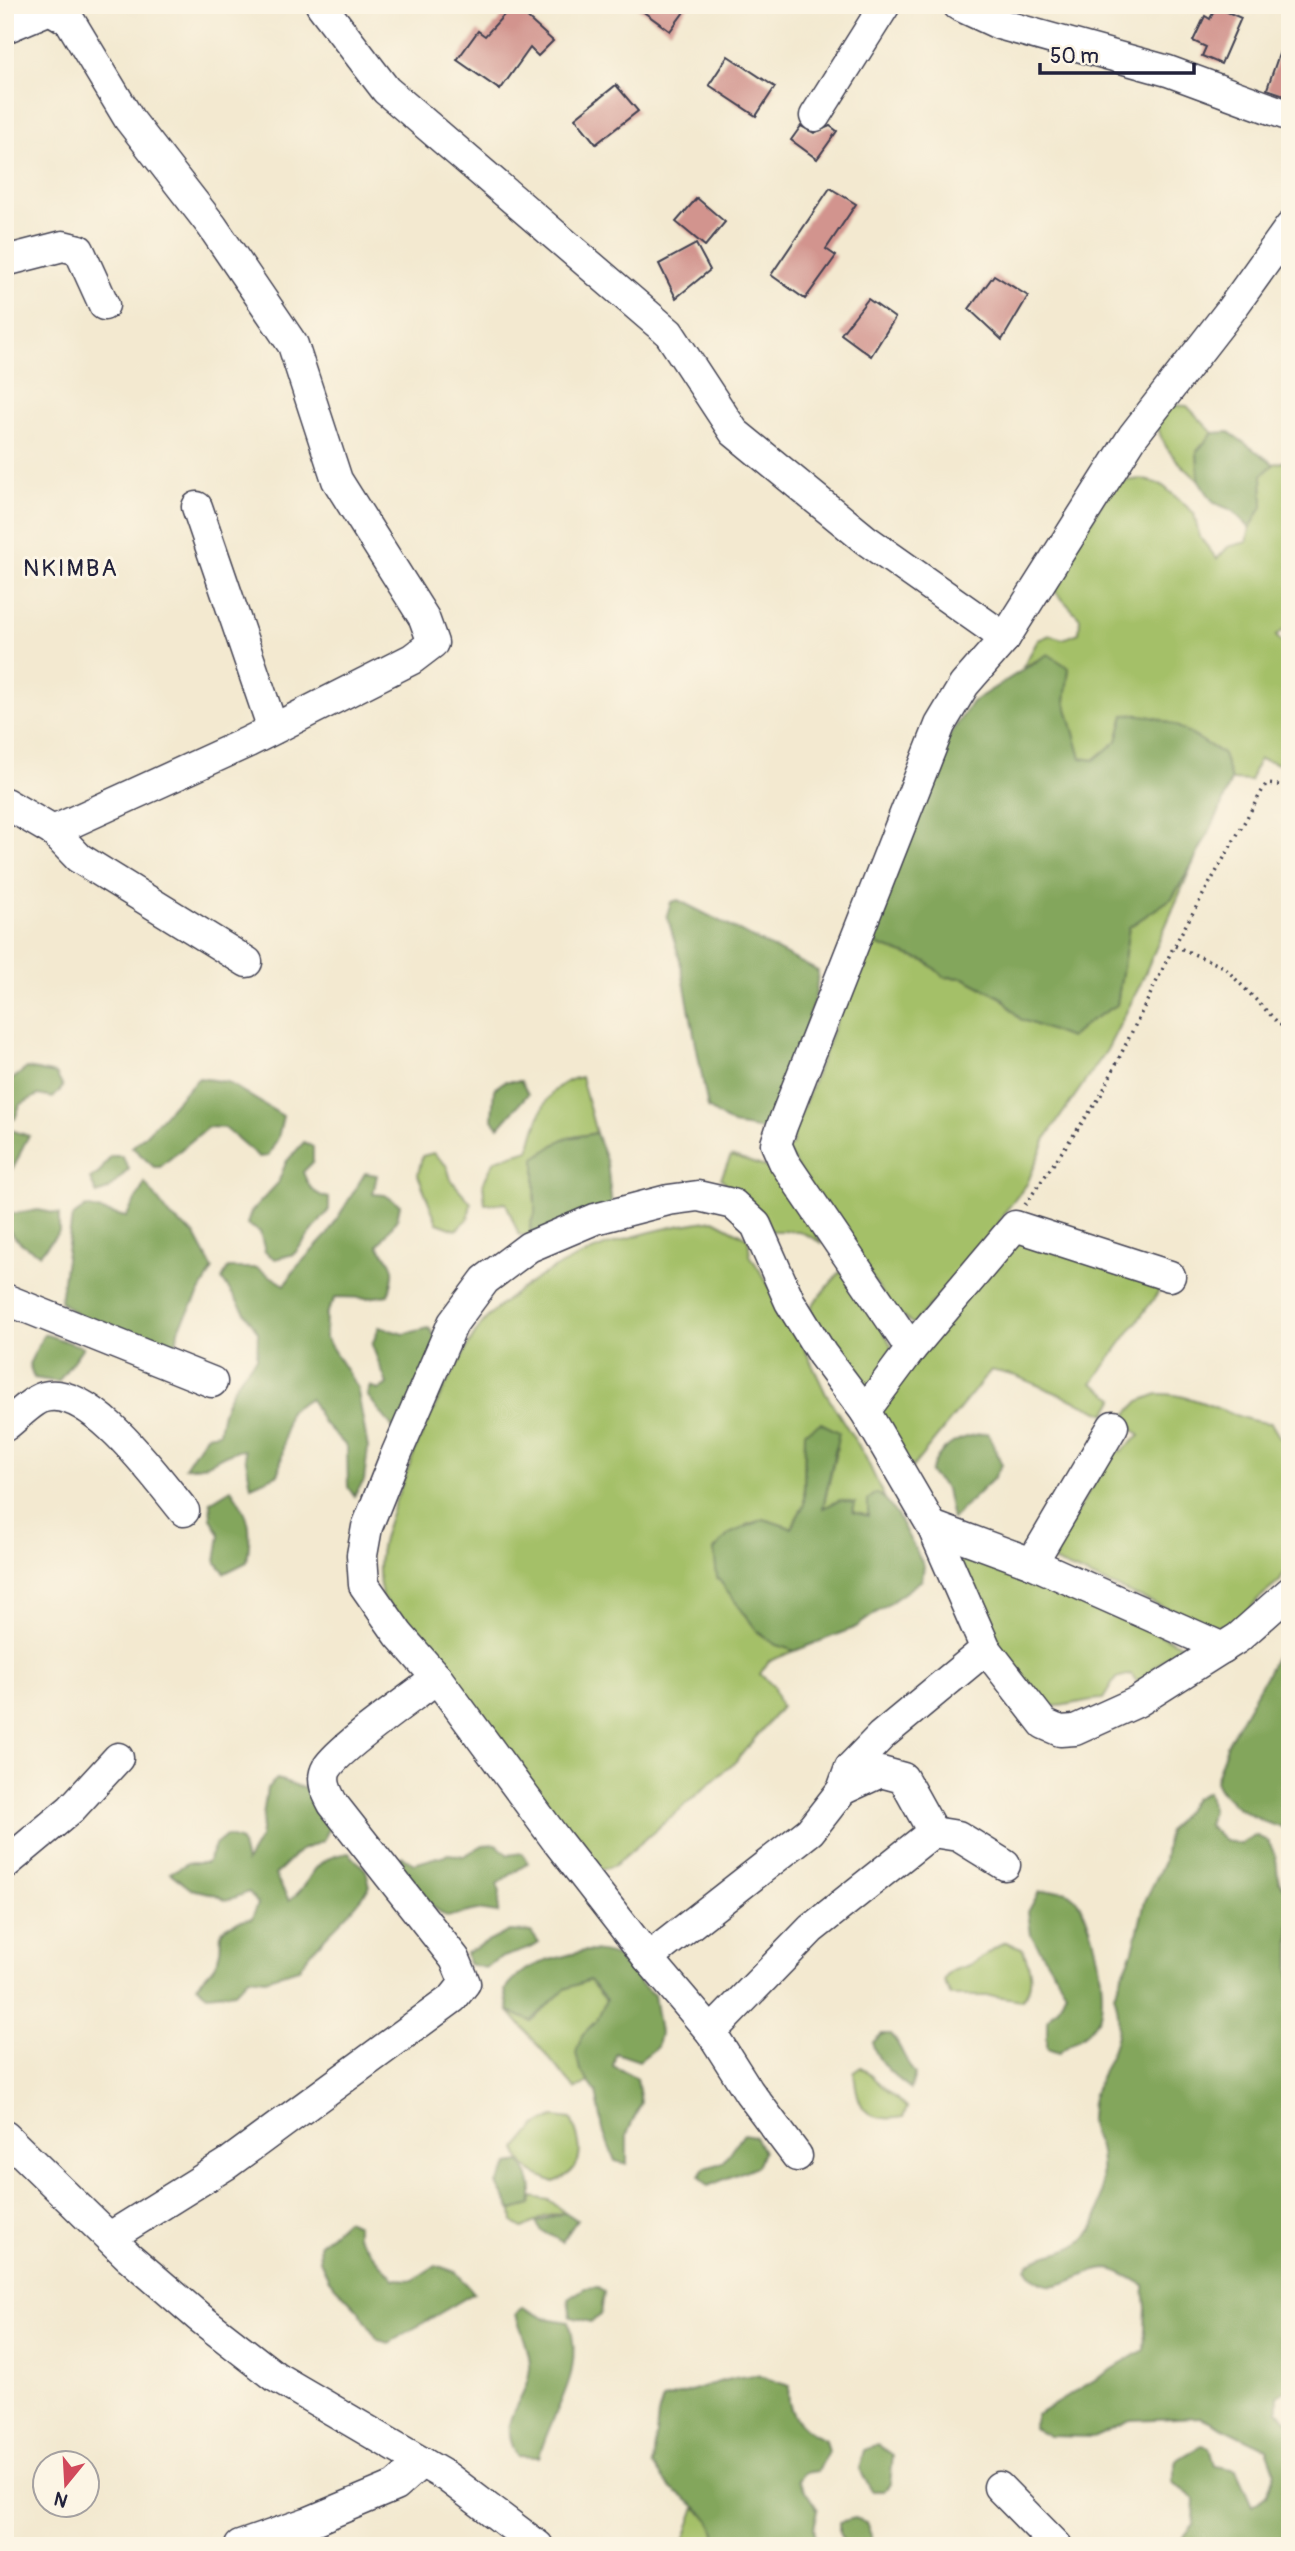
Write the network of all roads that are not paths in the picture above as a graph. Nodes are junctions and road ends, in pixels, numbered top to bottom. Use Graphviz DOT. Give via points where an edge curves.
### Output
graph roads {
  1 [pos="321,5"];
  2 [pos="885,5"];
  3 [pos="958,5"];
  4 [pos="5,29"];
  5 [pos="816,116"];
  6 [pos="1290,116"];
  7 [pos="1290,227"];
  8 [pos="5,261"];
  9 [pos="104,305"];
  10 [pos="197,507"];
  11 [pos="1005,638"];
  12 [pos="273,729"];
  13 [pos="5,803"];
  14 [pos="53,831"];
  15 [pos="247,961"];
  16 [pos="1170,1276"];
  17 [pos="5,1300"];
  18 [pos="911,1349"];
  19 [pos="212,1382"];
  20 [pos="865,1411"];
  21 [pos="5,1426"];
  22 [pos="1113,1426"];
  23 [pos="184,1511"];
  24 [pos="932,1526"];
  25 [pos="1032,1563"];
  26 [pos="1290,1592"];
  27 [pos="1223,1648"];
  28 [pos="986,1649"];
  29 [pos="437,1678"];
  30 [pos="118,1758"];
  31 [pos="842,1790"];
  32 [pos="933,1832"];
  33 [pos="5,1864"];
  34 [pos="1005,1865"];
  35 [pos="648,1958"];
  36 [pos="711,2032"];
  37 [pos="5,2136"];
  38 [pos="797,2156"];
  39 [pos="110,2237"];
  40 [pos="422,2462"];
  41 [pos="999,2487"];
  42 [pos="240,2546"];
  43 [pos="538,2546"];
  44 [pos="1057,2546"];
  1 -- 11 [label="street" via="386,90 668,333 734,432 866,540"];
  2 -- 5 [label="street"];
  3 -- 6 [label="street" via="999,24 1168,72"];
  4 -- 12 [label="street" via="50,9 70,21 129,120 212,226 293,345 337,480 424,618 433,643 412,659"];
  7 -- 11 [label="street" via="1133,436"];
  8 -- 9 [label="street" via="64,246 79,250"];
  10 -- 12 [label="street"];
  11 -- 18 [label="street" via="964,685 940,725 776,1144"];
  12 -- 14 [label="street"];
  13 -- 14 [label="street"];
  14 -- 15 [label="street" via="79,858"];
  16 -- 18 [label="street" via="1015,1226"];
  17 -- 19 [label="street"];
  18 -- 20 [label="street"];
  20 -- 24 [label="street"];
  20 -- 29 [label="street" via="790,1302 756,1225 733,1204 698,1196 668,1200 595,1219 529,1247 485,1280 453,1323 367,1527 362,1555 364,1585"];
  21 -- 23 [label="street" via="43,1397 62,1396 77,1402 118,1432"];
  22 -- 25 [label="street"];
  24 -- 25 [label="street"];
  24 -- 28 [label="street"];
  25 -- 27 [label="street"];
  26 -- 27 [label="street"];
  27 -- 28 [label="street" via="1137,1702 1075,1730 1060,1731 1044,1724"];
  28 -- 31 [label="street" via="881,1736 850,1768"];
  29 -- 35 [label="street"];
  29 -- 39 [label="street" via="326,1769 324,1785 332,1804 455,1959 465,1983 453,1998 227,2164"];
  30 -- 33 [label="street" via="71,1809"];
  31 -- 32 [label="street" via="881,1772 903,1778"];
  31 -- 35 [label="street" via="810,1831"];
  32 -- 34 [label="street" via="958,1836"];
  32 -- 36 [label="street" via="811,1929"];
  35 -- 36 [label="street"];
  36 -- 38 [label="street"];
  37 -- 39 [label="street"];
  39 -- 40 [label="street" via="200,2318 276,2377"];
  40 -- 42 [label="street" via="395,2486"];
  40 -- 43 [label="street"];
  41 -- 44 [label="street"];
}
